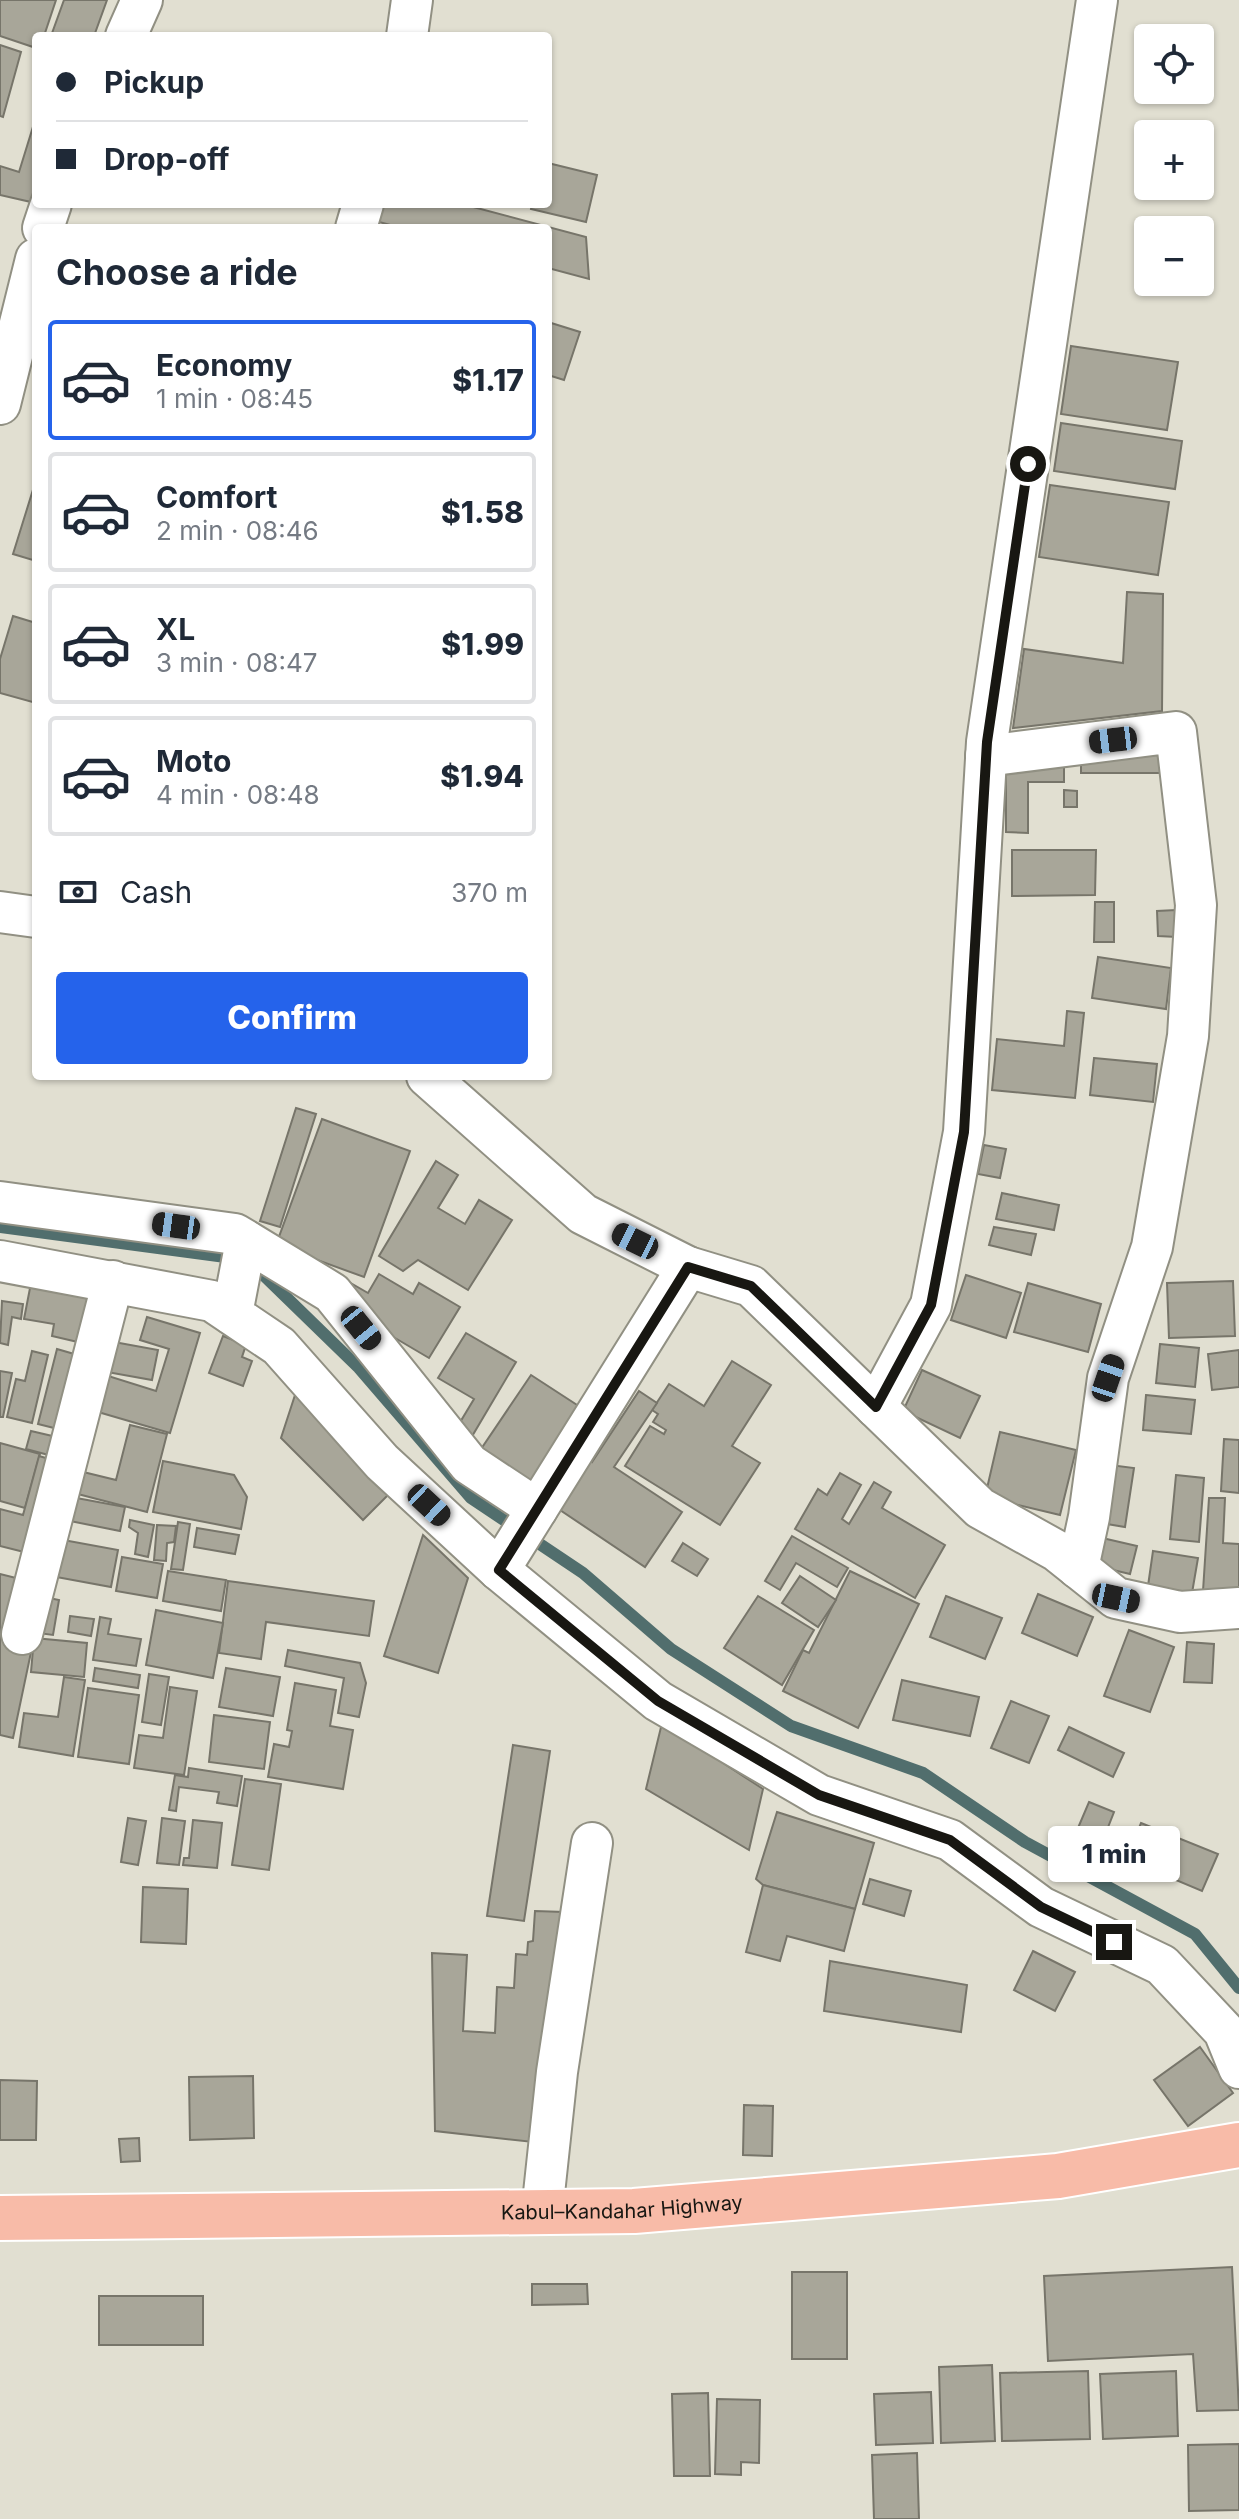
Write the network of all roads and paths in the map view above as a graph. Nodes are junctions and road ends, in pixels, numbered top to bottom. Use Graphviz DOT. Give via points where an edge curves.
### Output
graph roads {
  1 [pos="142,0"];
  2 [pos="412,0"];
  3 [pos="1097,0"];
  4 [pos="128,32"];
  5 [pos="408,32"];
  6 [pos="32,275"];
  7 [pos="0,404"];
  8 [pos="986,756"];
  9 [pos="0,912"];
  10 [pos="32,916"];
  11 [pos="432,1080"];
  12 [pos="0,1202"];
  13 [pos="246,1241"];
  14 [pos="0,1261"];
  15 [pos="688,1267"];
  16 [pos="113,1281"];
  17 [pos="232,1314"];
  18 [pos="876,1407"];
  19 [pos="537,1509"];
  20 [pos="504,1563"];
  21 [pos="1078,1568"];
  22 [pos="1239,1608"];
  23 [pos="22,1634"];
  24 [pos="592,1843"];
  25 [pos="1239,2068"];
  26 [pos="1239,2145"];
  27 [pos="542,2212"];
  28 [pos="0,2218"];
  1 -- 4 [label="street"];
  2 -- 5 [label="street"];
  3 -- 8 [label="street"];
  6 -- 7 [label="street"];
  8 -- 18 [label="street" via="964,1132 931,1305"];
  8 -- 21 [label="street" via="1176,732 1196,905 1188,1036 1152,1247 1108,1378"];
  9 -- 10 [label="street"];
  11 -- 15 [label="street" via="583,1214"];
  12 -- 13 [label="street" via="235,1234"];
  13 -- 17 [label="street"];
  13 -- 19 [label="street" via="332,1293 469,1464"];
  14 -- 16 [label="street"];
  15 -- 18 [label="street" via="751,1286"];
  15 -- 19 [label="street"];
  16 -- 17 [label="street" via="212,1301"];
  16 -- 23 [label="street"];
  17 -- 20 [label="street" via="279,1346 382,1462"];
  18 -- 21 [label="street" via="980,1508"];
  19 -- 20 [label="street"];
  20 -- 25 [label="street" via="658,1701 819,1795 950,1840 1041,1907 1162,1965 1224,2031"];
  21 -- 22 [label="street" via="1116,1598 1180,1612"];
  24 -- 27 [label="street"];
  26 -- 27 [label="main road, Kabul–Kandahar Highway" via="1058,2176 634,2211"];
  27 -- 28 [label="main road, Kabul–Kandahar Highway"];
}
